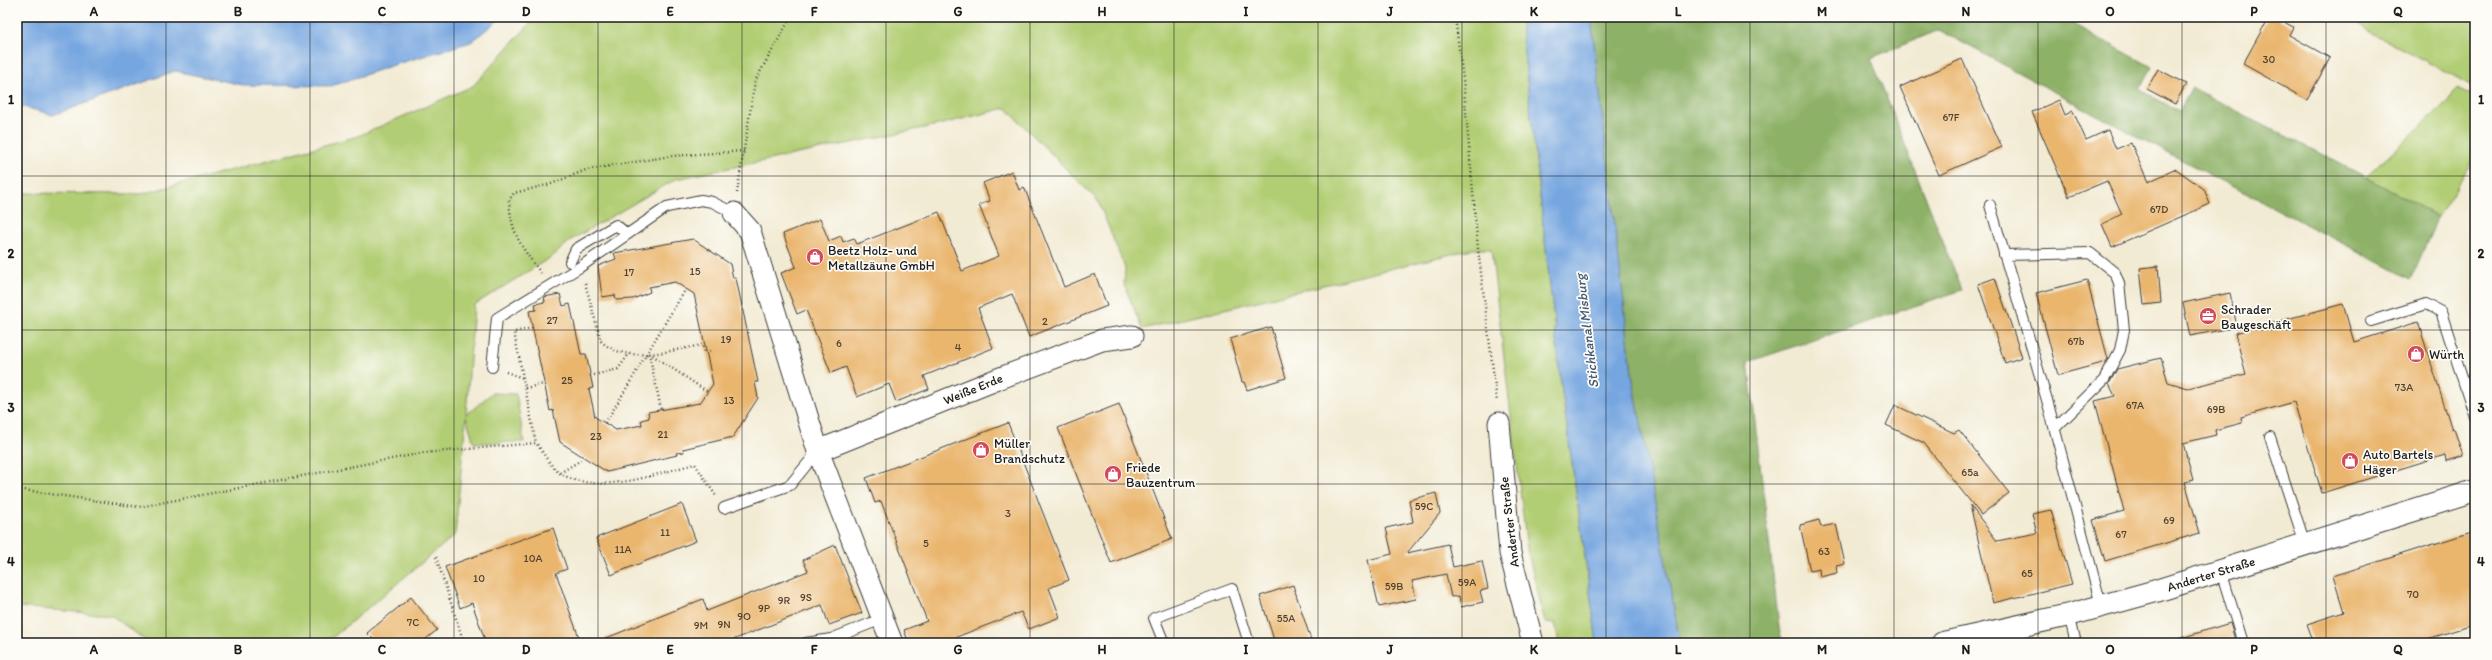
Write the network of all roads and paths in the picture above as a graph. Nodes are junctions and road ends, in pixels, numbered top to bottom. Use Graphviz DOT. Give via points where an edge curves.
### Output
graph roads {
  1 [pos="790,17"];
  2 [pos="1455,17"];
  3 [pos="744,151"];
  4 [pos="1990,206"];
  5 [pos="734,213"];
  6 [pos="627,234"];
  7 [pos="2004,255"];
  8 [pos="570,262"];
  9 [pos="580,267"];
  10 [pos="550,285"];
  11 [pos="686,289"];
  12 [pos="2371,322"];
  13 [pos="532,328"];
  14 [pos="1132,336"];
  15 [pos="710,351"];
  16 [pos="648,353"];
  17 [pos="629,354"];
  18 [pos="492,367"];
  19 [pos="590,376"];
  20 [pos="544,384"];
  21 [pos="525,388"];
  22 [pos="708,392"];
  23 [pos="661,409"];
  24 [pos="2475,417"];
  25 [pos="1499,423"];
  26 [pos="605,424"];
  27 [pos="2055,428"];
  28 [pos="2270,437"];
  29 [pos="536,443"];
  30 [pos="818,452"];
  31 [pos="581,460"];
  32 [pos="560,474"];
  33 [pos="17,489"];
  34 [pos="2475,491"];
  35 [pos="724,508"];
  36 [pos="2305,544"];
  37 [pos="436,556"];
  38 [pos="2221,571"];
  39 [pos="2101,606"];
  40 [pos="2069,614"];
  41 [pos="882,619"];
  42 [pos="464,643"];
  43 [pos="806,643"];
  44 [pos="892,643"];
  45 [pos="1164,643"];
  46 [pos="1249,643"];
  47 [pos="1532,643"];
  48 [pos="1943,643"];
  49 [pos="2076,643"];
  50 [pos="2243,643"];
  1 -- 3 [label="path" via="755,81"];
  2 -- 25 [label="path" via="1478,249"];
  3 -- 5 [label="path"];
  3 -- 10 [label="path" via="671,156 586,170 551,184 514,193 508,200 510,222 522,250"];
  4 -- 7 [label="lane"];
  5 -- 6 [label="lane" via="712,202 701,200 667,207"];
  5 -- 30 [label="street" via="750,231"];
  6 -- 8 [label="lane" via="616,225 576,249"];
  6 -- 9 [label="lane"];
  7 -- 27 [label="lane"];
  7 -- 27 [label="lane" via="2090,253 2115,273 2119,283 2124,330 2120,350 2104,380"];
  9 -- 10 [label="lane"];
  9 -- 17 [label="path" via="601,341 614,350"];
  10 -- 18 [label="lane" via="497,318"];
  11 -- 16 [label="path" via="654,338"];
  12 -- 24 [label="lane" via="2426,304 2441,312"];
  13 -- 21 [label="path" via="514,332"];
  14 -- 30 [label="street, Weiße Erde" via="1102,340"];
  15 -- 16 [label="path" via="704,352 703,345"];
  16 -- 17 [label="path"];
  16 -- 22 [label="path"];
  16 -- 23 [label="path"];
  16 -- 26 [label="path"];
  17 -- 19 [label="path" via="618,369"];
  20 -- 21 [label="path"];
  21 -- 29 [label="path"];
  25 -- 47 [label="street, Anderter Straße" via="1510,553"];
  27 -- 39 [label="lane"];
  28 -- 36 [label="lane"];
  29 -- 32 [label="path"];
  29 -- 33 [label="path" via="422,453 138,507"];
  30 -- 35 [label="lane" via="790,485"];
  30 -- 41 [label="street"];
  31 -- 32 [label="path"];
  32 -- 35 [label="path" via="585,483 624,482 695,464"];
  34 -- 36 [label="main road, Anderter Straße"];
  36 -- 38 [label="main road, Anderter Straße"];
  37 -- 42 [label="path"];
  38 -- 39 [label="main road, Anderter Straße"];
  38 -- 50 [label="lane"];
  39 -- 40 [label="main road, Anderter Straße"];
  40 -- 48 [label="main road, Anderter Straße"];
  40 -- 49 [label="lane"];
  41 -- 43 [label="lane" via="831,639"];
  41 -- 44 [label="street"];
  45 -- 46 [label="lane" via="1154,618 1232,589"];
}
